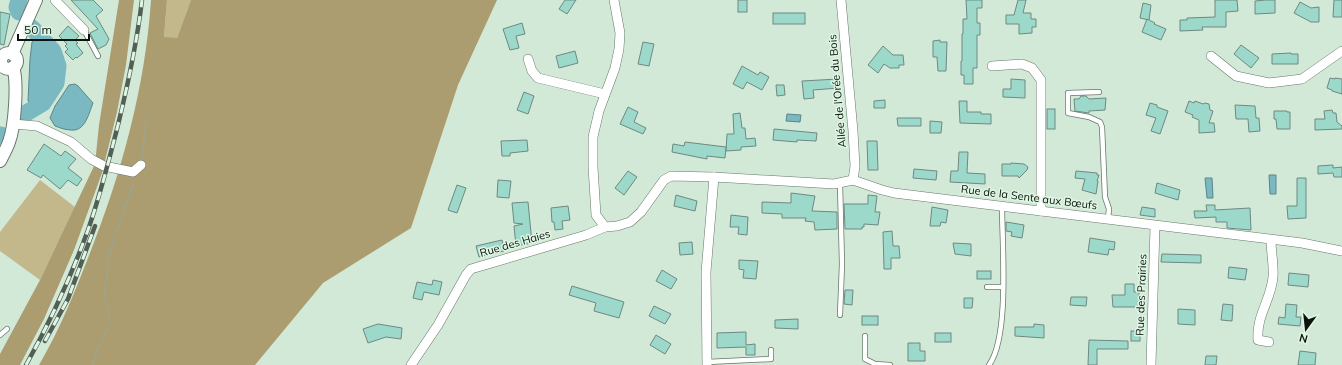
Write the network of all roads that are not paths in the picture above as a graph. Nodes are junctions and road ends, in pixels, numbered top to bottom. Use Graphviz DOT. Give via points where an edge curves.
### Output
graph roads {
  1 [pos="36,0"];
  2 [pos="55,0"];
  3 [pos="614,0"];
  4 [pos="841,0"];
  5 [pos="84,30"];
  6 [pos="1342,51"];
  7 [pos="98,56"];
  8 [pos="1211,56"];
  9 [pos="528,59"];
  10 [pos="992,66"];
  11 [pos="5,67"];
  12 [pos="1099,92"];
  13 [pos="605,94"];
  14 [pos="13,124"];
  15 [pos="0,161"];
  16 [pos="141,164"];
  17 [pos="714,177"];
  18 [pos="853,180"];
  19 [pos="840,184"];
  20 [pos="1002,206"];
  21 [pos="1041,210"];
  22 [pos="1108,219"];
  23 [pos="605,226"];
  24 [pos="1155,226"];
  25 [pos="1271,240"];
  26 [pos="1342,251"];
  27 [pos="987,287"];
  28 [pos="1003,287"];
  29 [pos="840,316"];
  30 [pos="7,329"];
  31 [pos="0,336"];
  32 [pos="865,336"];
  33 [pos="1269,342"];
  34 [pos="771,350"];
  35 [pos="707,363"];
  36 [pos="411,365"];
  37 [pos="890,365"];
  38 [pos="989,365"];
  39 [pos="1151,365"];
  1 -- 11 [label="street" via="12,54 17,63"];
  2 -- 5 [label="street"];
  3 -- 13 [label="street" via="620,49"];
  4 -- 18 [label="street, Allée de l'Orée du Bois" via="853,131"];
  5 -- 7 [label="lane"];
  6 -- 8 [label="street" via="1302,79 1269,83 1236,76"];
  9 -- 13 [label="street" via="532,71 538,78"];
  10 -- 21 [label="street" via="1022,64 1032,68 1041,80"];
  11 -- 14 [label="street" via="15,81"];
  12 -- 22 [label="lane" via="1068,93 1068,113 1089,117 1100,122 1102,127"];
  13 -- 23 [label="street" via="593,137 593,167 596,215"];
  14 -- 15 [label="street" via="10,141"];
  14 -- 16 [label="street" via="44,129 71,142 104,166 133,172"];
  17 -- 19 [label="street"];
  17 -- 23 [label="street, Rue des Haies" via="671,176 664,180 641,212 630,222"];
  17 -- 35 [label="street" via="706,272"];
  18 -- 19 [label="street"];
  18 -- 20 [label="street, Rue de la Sente aux Bœufs" via="894,193"];
  19 -- 29 [label="lane"];
  20 -- 21 [label="street, Rue de la Sente aux Bœufs"];
  20 -- 28 [label="lane"];
  21 -- 22 [label="street, Rue de la Sente aux Bœufs"];
  22 -- 24 [label="street, Rue de la Sente aux Bœufs"];
  23 -- 36 [label="street, Rue des Haies" via="586,235 471,269"];
  24 -- 25 [label="street, Rue de la Sente aux Bœufs"];
  24 -- 39 [label="street, Rue des Prairies"];
  25 -- 26 [label="street, Rue de la Sente aux Bœufs"];
  25 -- 33 [label="street" via="1273,278 1258,322 1257,333 1258,340"];
  27 -- 28 [label="lane"];
  28 -- 38 [label="lane" via="1002,322 994,358"];
  30 -- 31 [label="lane"];
  32 -- 37 [label="lane" via="865,359 875,364"];
  34 -- 35 [label="lane" via="771,358"];
}
